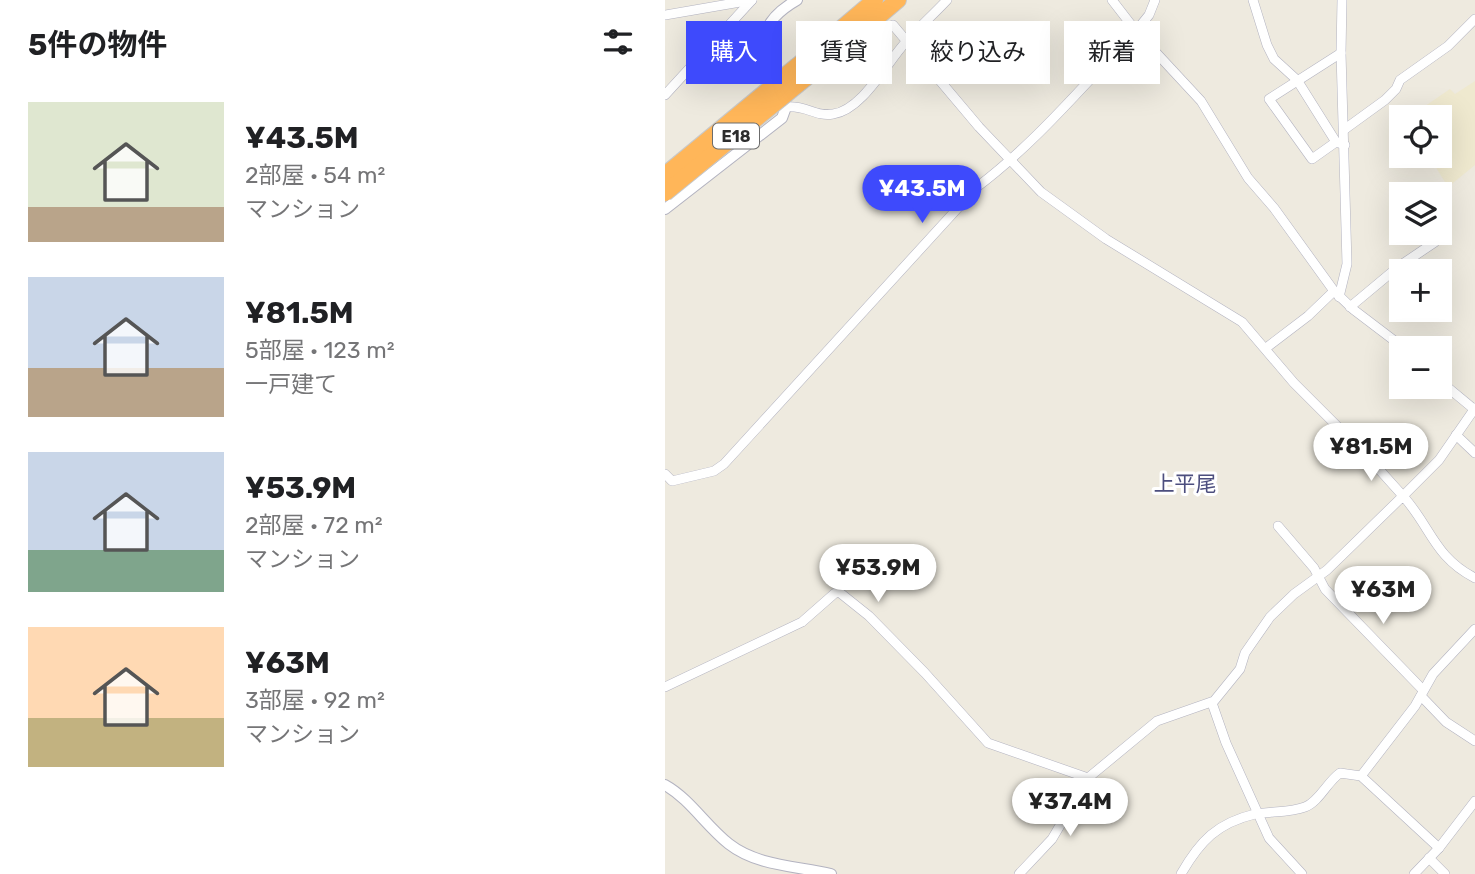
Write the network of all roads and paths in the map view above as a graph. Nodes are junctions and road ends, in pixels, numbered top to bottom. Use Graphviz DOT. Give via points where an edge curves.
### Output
graph roads {
  1 [pos="753,0"];
  2 [pos="797,0"];
  3 [pos="875,0"];
  4 [pos="898,0"];
  5 [pos="947,0"];
  6 [pos="1112,0"];
  7 [pos="1155,0"];
  8 [pos="1253,0"];
  9 [pos="1342,0"];
  10 [pos="783,4"];
  11 [pos="665,15"];
  12 [pos="1475,19"];
  13 [pos="853,21"];
  14 [pos="870,21"];
  15 [pos="926,21"];
  16 [pos="1128,21"];
  17 [pos="1144,21"];
  18 [pos="893,25"];
  19 [pos="906,41"];
  20 [pos="1341,53"];
  21 [pos="1160,57"];
  22 [pos="796,76"];
  23 [pos="796,76"];
  24 [pos="1297,80"];
  25 [pos="942,84"];
  26 [pos="1085,84"];
  27 [pos="665,95"];
  28 [pos="786,107"];
  29 [pos="1345,129"];
  30 [pos="1340,144"];
  31 [pos="1011,162"];
  32 [pos="665,175"];
  33 [pos="665,193"];
  34 [pos="665,209"];
  35 [pos="1431,245"];
  36 [pos="1337,294"];
  37 [pos="1350,307"];
  38 [pos="1389,337"];
  39 [pos="1266,348"];
  40 [pos="1452,391"];
  41 [pos="1475,409"];
  42 [pos="1457,435"];
  43 [pos="1475,453"];
  44 [pos="665,474"];
  45 [pos="1403,496"];
  46 [pos="1278,526"];
  47 [pos="1319,576"];
  48 [pos="1475,578"];
  49 [pos="1475,629"];
  50 [pos="665,687"];
  51 [pos="1422,693"];
  52 [pos="1212,703"];
  53 [pos="1475,741"];
  54 [pos="1361,776"];
  55 [pos="1088,778"];
  56 [pos="665,785"];
  57 [pos="1475,801"];
  58 [pos="1475,810"];
  59 [pos="1259,813"];
  60 [pos="1465,815"];
  61 [pos="1439,848"];
  62 [pos="1429,858"];
  63 [pos="831,874"];
  64 [pos="1019,874"];
  65 [pos="1181,874"];
  66 [pos="1302,874"];
  67 [pos="1414,874"];
  68 [pos="1445,874"];
  1 -- 11 [label="street"];
  1 -- 27 [label="street"];
  2 -- 10 [label="street"];
  3 -- 13 [label="highway, E18"];
  4 -- 14 [label="highway, E18"];
  5 -- 15 [label="street"];
  6 -- 16 [label="street"];
  7 -- 17 [label="street"];
  8 -- 24 [label="street" via="1270,52"];
  9 -- 20 [label="street"];
  10 -- 28 [label="street" via="768,28 764,48"];
  12 -- 29 [label="street" via="1448,46 1400,79 1385,100"];
  18 -- 19 [label="street"];
  19 -- 28 [label="street" via="873,85 844,112 831,115"];
  20 -- 24 [label="street"];
  20 -- 29 [label="street"];
  21 -- 36 [label="street" via="1201,102 1248,178"];
  22 -- 32 [label="highway, E18, bridge"];
  23 -- 33 [label="highway, E18, bridge"];
  24 -- 30 [label="street"];
  24 -- 30 [label="street" via="1269,99 1312,159"];
  25 -- 31 [label="street"];
  26 -- 31 [label="street"];
  28 -- 34 [label="street" via="779,121"];
  29 -- 30 [label="street"];
  30 -- 36 [label="street" via="1347,264"];
  31 -- 39 [label="street" via="1074,217 1229,313"];
  31 -- 44 [label="street" via="977,187 723,464 714,471 672,481"];
  35 -- 37 [label="street"];
  36 -- 37 [label="street"];
  36 -- 39 [label="street"];
  37 -- 38 [label="street"];
  39 -- 45 [label="street"];
  40 -- 41 [label="street"];
  41 -- 42 [label="street"];
  42 -- 43 [label="street"];
  42 -- 45 [label="street"];
  45 -- 47 [label="street"];
  45 -- 48 [label="street" via="1442,555"];
  46 -- 47 [label="street"];
  47 -- 51 [label="street" via="1325,589"];
  47 -- 52 [label="street" via="1270,617 1245,653 1240,669"];
  49 -- 51 [label="street" via="1443,662"];
  50 -- 55 [label="street" via="802,622 839,592 869,616 988,743"];
  51 -- 53 [label="street" via="1446,722"];
  51 -- 54 [label="street"];
  52 -- 55 [label="street" via="1157,721"];
  52 -- 59 [label="street"];
  54 -- 59 [label="street" via="1337,774 1306,807"];
  54 -- 61 [label="street"];
  55 -- 64 [label="street" via="1052,839"];
  56 -- 63 [label="street" via="727,843 744,853"];
  57 -- 60 [label="street"];
  58 -- 60 [label="street"];
  59 -- 65 [label="street" via="1213,831"];
  59 -- 66 [label="street" via="1269,838"];
  60 -- 61 [label="street"];
  61 -- 62 [label="street"];
  62 -- 67 [label="street"];
  62 -- 68 [label="street"];
}
